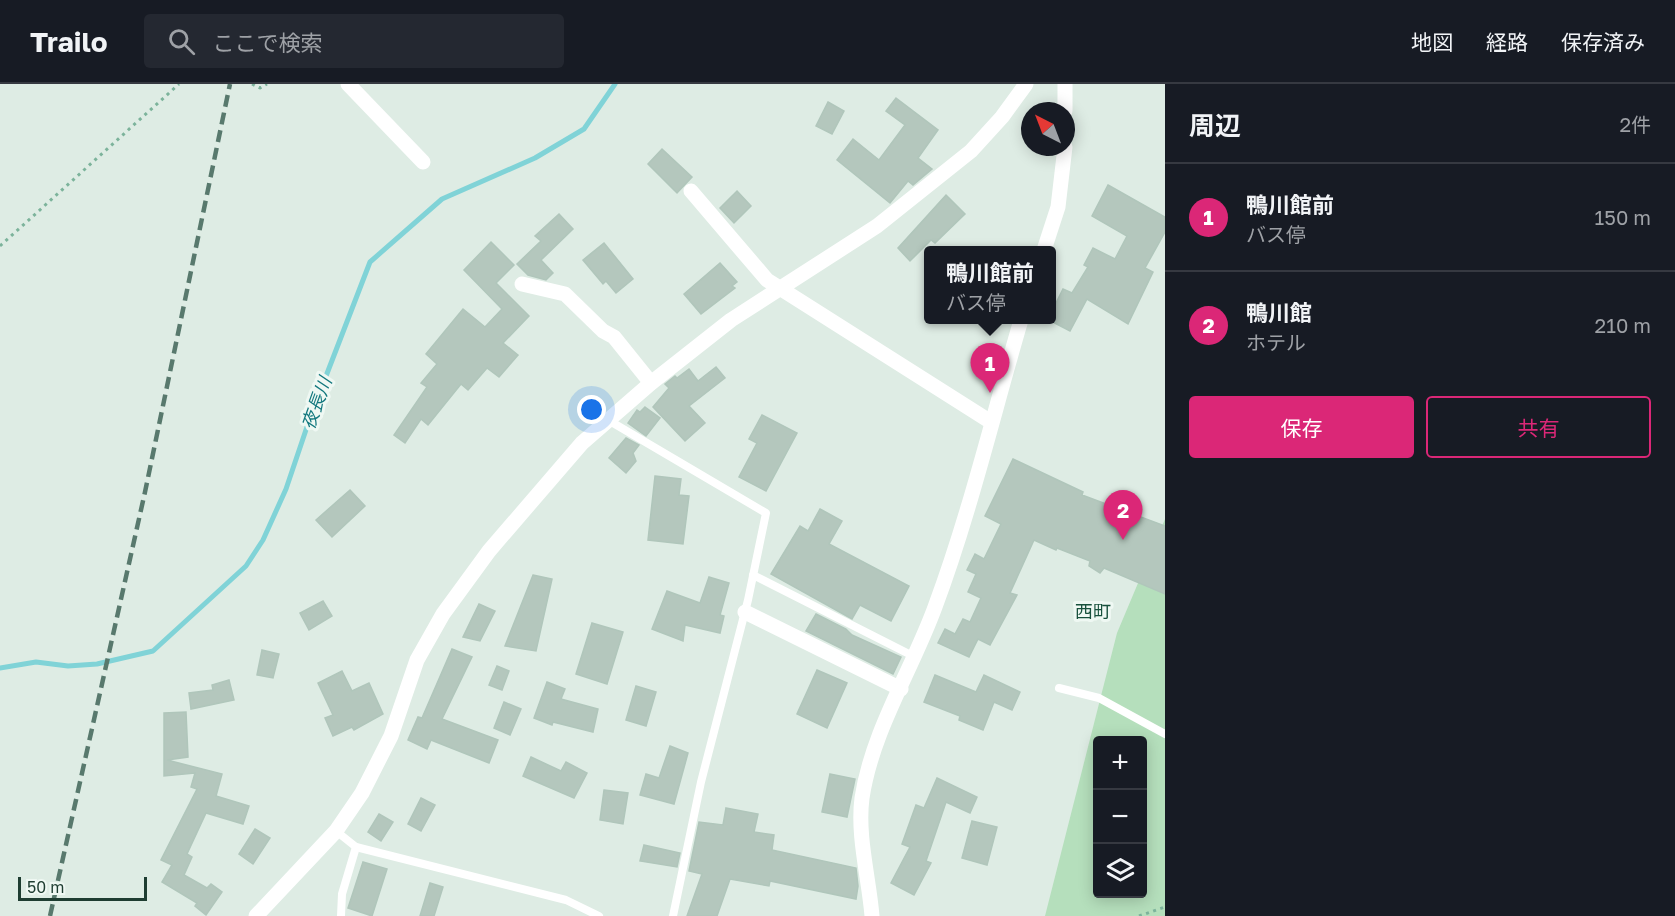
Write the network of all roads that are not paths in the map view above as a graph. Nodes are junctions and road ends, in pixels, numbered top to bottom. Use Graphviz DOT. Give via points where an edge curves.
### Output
graph roads {
  1 [pos="348,84"];
  2 [pos="1026,84"];
  3 [pos="1065,84"];
  4 [pos="1065,102"];
  5 [pos="1064,156"];
  6 [pos="423,162"];
  7 [pos="691,191"];
  8 [pos="1045,246"];
  9 [pos="522,284"];
  10 [pos="781,287"];
  11 [pos="1021,324"];
  12 [pos="651,383"];
  13 [pos="608,420"];
  14 [pos="991,422"];
  15 [pos="753,575"];
  16 [pos="745,612"];
  17 [pos="915,657"];
  18 [pos="1059,688"];
  19 [pos="901,689"];
  20 [pos="1165,734"];
  21 [pos="336,831"];
  22 [pos="356,847"];
  23 [pos="256,916"];
  24 [pos="341,916"];
  25 [pos="599,916"];
  26 [pos="673,916"];
  27 [pos="872,916"];
  1 -- 6 [label="street"];
  2 -- 10 [label="street" via="971,151 877,226"];
  3 -- 4 [label="street"];
  5 -- 8 [label="street" via="1058,207"];
  7 -- 10 [label="street" via="767,280"];
  9 -- 12 [label="street" via="566,294 603,331 615,337"];
  10 -- 12 [label="street" via="731,320"];
  10 -- 14 [label="street"];
  11 -- 14 [label="street"];
  12 -- 13 [label="street"];
  13 -- 15 [label="lane" via="766,513"];
  13 -- 21 [label="street" via="582,442 534,496 443,614 417,660 391,736 362,793"];
  14 -- 17 [label="street" via="971,504"];
  15 -- 16 [label="lane"];
  15 -- 17 [label="lane"];
  16 -- 19 [label="street"];
  16 -- 26 [label="lane" via="701,782"];
  17 -- 19 [label="street"];
  18 -- 20 [label="lane" via="1099,698"];
  19 -- 27 [label="street" via="877,744 862,801"];
  21 -- 22 [label="lane"];
  21 -- 23 [label="street"];
  22 -- 24 [label="lane" via="342,894"];
  22 -- 25 [label="lane" via="566,900"];
}
